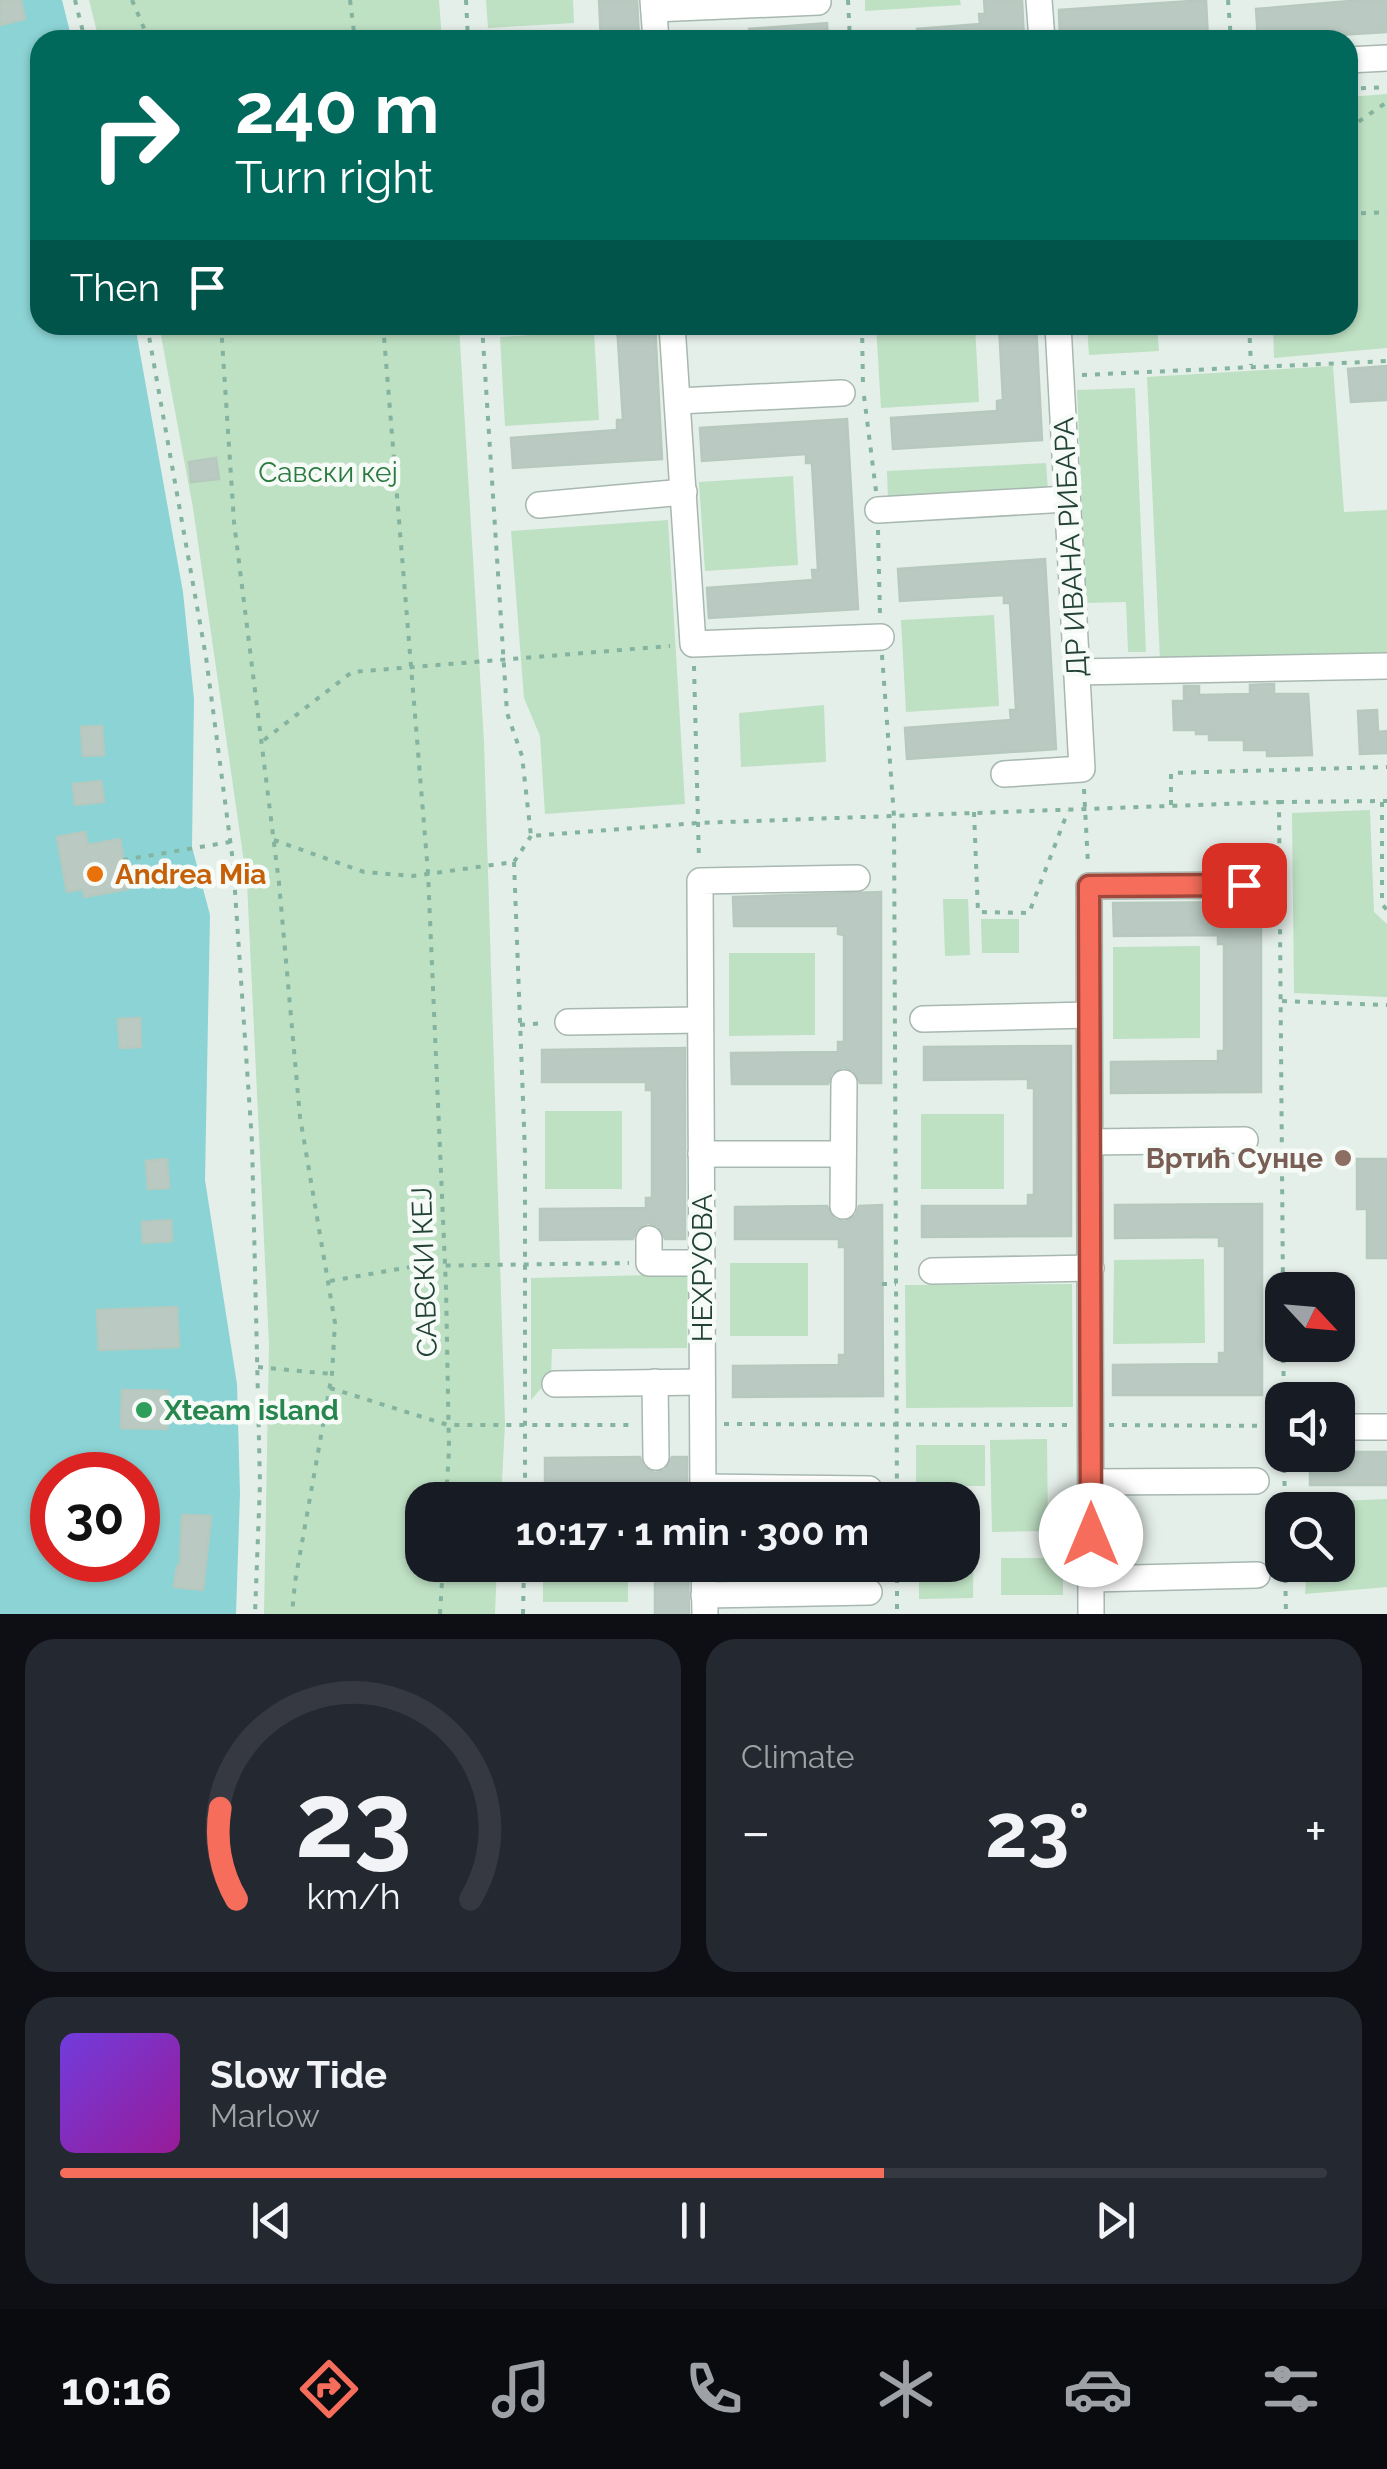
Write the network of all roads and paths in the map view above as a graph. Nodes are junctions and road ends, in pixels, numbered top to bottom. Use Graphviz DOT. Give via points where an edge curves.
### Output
graph roads {
  1 [pos="76,0"];
  2 [pos="132,0"];
  3 [pos="350,0"];
  4 [pos="466,0"];
  5 [pos="848,0"];
  6 [pos="1039,0"];
  7 [pos="1228,0"];
  8 [pos="818,2"];
  9 [pos="654,4"];
  10 [pos="83,30"];
  11 [pos="145,30"];
  12 [pos="354,30"];
  13 [pos="468,30"];
  14 [pos="655,30"];
  15 [pos="850,30"];
  16 [pos="1041,30"];
  17 [pos="1230,30"];
  18 [pos="1387,58"];
  19 [pos="1358,59"];
  20 [pos="1387,87"];
  21 [pos="1358,88"];
  22 [pos="1387,102"];
  23 [pos="1358,122"];
  24 [pos="1387,212"];
  25 [pos="1358,213"];
  26 [pos="149,335"];
  27 [pos="222,335"];
  28 [pos="383,335"];
  29 [pos="483,335"];
  30 [pos="673,335"];
  31 [pos="862,335"];
  32 [pos="1058,335"];
  33 [pos="1249,335"];
  34 [pos="1387,361"];
  35 [pos="1251,367"];
  36 [pos="1060,376"];
  37 [pos="842,394"];
  38 [pos="678,401"];
  39 [pos="684,492"];
  40 [pos="1067,500"];
  41 [pos="539,505"];
  42 [pos="878,510"];
  43 [pos="881,636"];
  44 [pos="693,644"];
  45 [pos="504,660"];
  46 [pos="1387,666"];
  47 [pos="409,668"];
  48 [pos="1077,672"];
  49 [pos="262,740"];
  50 [pos="1387,768"];
  51 [pos="1082,769"];
  52 [pos="1004,774"];
  53 [pos="1280,802"];
  54 [pos="1384,802"];
  55 [pos="1172,806"];
  56 [pos="1086,807"];
  57 [pos="1069,808"];
  58 [pos="974,812"];
  59 [pos="894,816"];
  60 [pos="698,823"];
  61 [pos="531,836"];
  62 [pos="274,840"];
  63 [pos="230,842"];
  64 [pos="124,860"];
  65 [pos="514,862"];
  66 [pos="428,874"];
  67 [pos="856,878"];
  68 [pos="700,881"];
  69 [pos="1089,886"];
  70 [pos="1234,891"];
  71 [pos="1387,910"];
  72 [pos="1281,1001"];
  73 [pos="1387,1005"];
  74 [pos="1089,1015"];
  75 [pos="923,1019"];
  76 [pos="700,1020"];
  77 [pos="568,1022"];
  78 [pos="520,1025"];
  79 [pos="844,1084"];
  80 [pos="1245,1140"];
  81 [pos="1090,1142"];
  82 [pos="702,1154"];
  83 [pos="843,1154"];
  84 [pos="843,1206"];
  85 [pos="649,1251"];
  86 [pos="702,1262"];
  87 [pos="445,1265"];
  88 [pos="526,1266"];
  89 [pos="1091,1268"];
  90 [pos="932,1271"];
  91 [pos="1283,1272"];
  92 [pos="328,1281"];
  93 [pos="882,1284"];
  94 [pos="896,1284"];
  95 [pos="258,1367"];
  96 [pos="332,1374"];
  97 [pos="655,1382"];
  98 [pos="702,1382"];
  99 [pos="555,1384"];
  100 [pos="330,1388"];
  101 [pos="655,1424"];
  102 [pos="703,1424"];
  103 [pos="448,1425"];
  104 [pos="526,1425"];
  105 [pos="896,1425"];
  106 [pos="1091,1425"];
  107 [pos="1265,1426"];
  108 [pos="1355,1427"];
  109 [pos="1387,1427"];
  110 [pos="656,1457"];
  111 [pos="1256,1481"];
  112 [pos="446,1482"];
  113 [pos="525,1482"];
  114 [pos="703,1482"];
  115 [pos="896,1482"];
  116 [pos="1091,1482"];
  117 [pos="1257,1575"];
  118 [pos="1091,1578"];
  119 [pos="442,1582"];
  120 [pos="524,1582"];
  121 [pos="897,1582"];
  122 [pos="1285,1582"];
  123 [pos="869,1592"];
  124 [pos="704,1604"];
  125 [pos="255,1614"];
  126 [pos="292,1614"];
  127 [pos="440,1614"];
  128 [pos="523,1614"];
  129 [pos="897,1614"];
  130 [pos="1091,1614"];
  131 [pos="1286,1614"];
  1 -- 10 [label="path"];
  2 -- 11 [label="path"];
  3 -- 12 [label="path"];
  4 -- 13 [label="path"];
  5 -- 15 [label="path"];
  6 -- 16 [label="street"];
  7 -- 17 [label="path"];
  8 -- 9 [label="street"];
  9 -- 14 [label="street"];
  18 -- 19 [label="street"];
  20 -- 21 [label="path"];
  22 -- 23 [label="path"];
  24 -- 25 [label="path"];
  26 -- 63 [label="path" via="206,657"];
  27 -- 49 [label="path" via="236,541"];
  28 -- 47 [label="path, САВСКИ КЕЈ"];
  29 -- 45 [label="path"];
  30 -- 38 [label="street"];
  31 -- 42 [label="path"];
  32 -- 36 [label="street, ДР ИВАНА РИБАРА"];
  33 -- 35 [label="path"];
  34 -- 35 [label="path"];
  35 -- 36 [label="path"];
  36 -- 40 [label="street, ДР ИВАНА РИБАРА"];
  37 -- 38 [label="street"];
  38 -- 39 [label="street"];
  39 -- 41 [label="street"];
  39 -- 44 [label="street"];
  40 -- 42 [label="street"];
  40 -- 48 [label="street, ДР ИВАНА РИБАРА"];
  42 -- 43 [label="path"];
  43 -- 44 [label="street"];
  43 -- 59 [label="path"];
  44 -- 45 [label="path"];
  44 -- 60 [label="path"];
  45 -- 47 [label="path"];
  45 -- 61 [label="path" via="507,713 522,756"];
  46 -- 48 [label="street"];
  47 -- 49 [label="path" via="352,672"];
  47 -- 66 [label="path, САВСКИ КЕЈ"];
  48 -- 51 [label="street, ДР ИВАНА РИБАРА"];
  49 -- 62 [label="path"];
  50 -- 55 [label="path" via="1171,772"];
  51 -- 52 [label="street"];
  51 -- 56 [label="path"];
  53 -- 54 [label="path"];
  53 -- 55 [label="path"];
  53 -- 72 [label="path"];
  54 -- 71 [label="path"];
  55 -- 56 [label="path"];
  56 -- 57 [label="path"];
  56 -- 69 [label="path"];
  57 -- 58 [label="path"];
  57 -- 58 [label="path" via="1029,912 978,912"];
  58 -- 59 [label="path"];
  59 -- 60 [label="path"];
  59 -- 94 [label="path"];
  60 -- 61 [label="path"];
  60 -- 68 [label="path"];
  61 -- 65 [label="path"];
  62 -- 66 [label="path" via="364,872"];
  62 -- 92 [label="path" via="300,1117"];
  63 -- 64 [label="path"];
  63 -- 95 [label="path" via="252,1142"];
  65 -- 66 [label="path"];
  65 -- 78 [label="path"];
  66 -- 87 [label="path, САВСКИ КЕЈ"];
  67 -- 68 [label="street"];
  68 -- 76 [label="street, НЕХРУОВА"];
  69 -- 70 [label="street"];
  69 -- 74 [label="street"];
  72 -- 73 [label="path"];
  72 -- 91 [label="path"];
  74 -- 75 [label="street"];
  74 -- 81 [label="street"];
  76 -- 77 [label="street"];
  76 -- 82 [label="street, НЕХРУОВА"];
  77 -- 78 [label="path"];
  78 -- 88 [label="path"];
  79 -- 83 [label="street"];
  80 -- 81 [label="street"];
  81 -- 89 [label="street"];
  82 -- 83 [label="street, НЕХРУОВА"];
  82 -- 86 [label="street, НЕХРУОВА"];
  83 -- 84 [label="street"];
  85 -- 86 [label="street"];
  85 -- 88 [label="path"];
  86 -- 98 [label="street, НЕХРУОВА"];
  87 -- 88 [label="path"];
  87 -- 92 [label="path"];
  87 -- 103 [label="path, САВСКИ КЕЈ"];
  88 -- 104 [label="path"];
  89 -- 90 [label="street"];
  89 -- 106 [label="street"];
  92 -- 96 [label="path" via="335,1323"];
  93 -- 94 [label="path"];
  94 -- 105 [label="path"];
  95 -- 96 [label="path"];
  95 -- 125 [label="path"];
  96 -- 100 [label="path"];
  97 -- 98 [label="street, НЕХРУОВА"];
  97 -- 99 [label="street, НЕХРУОВА"];
  97 -- 101 [label="street"];
  98 -- 102 [label="street, НЕХРУОВА"];
  100 -- 103 [label="path"];
  100 -- 126 [label="path"];
  101 -- 104 [label="path"];
  101 -- 110 [label="street"];
  102 -- 105 [label="path"];
  102 -- 114 [label="street, НЕХРУОВА"];
  103 -- 104 [label="path"];
  103 -- 112 [label="path, САВСКИ КЕЈ"];
  104 -- 113 [label="path"];
  105 -- 106 [label="path"];
  105 -- 115 [label="path"];
  106 -- 107 [label="path"];
  106 -- 116 [label="street"];
  108 -- 109 [label="street"];
  111 -- 116 [label="street"];
  116 -- 118 [label="street"];
  117 -- 118 [label="street"];
  118 -- 130 [label="street"];
  119 -- 127 [label="path"];
  120 -- 128 [label="path"];
  121 -- 129 [label="path"];
  122 -- 131 [label="path"];
  123 -- 124 [label="street"];
}
